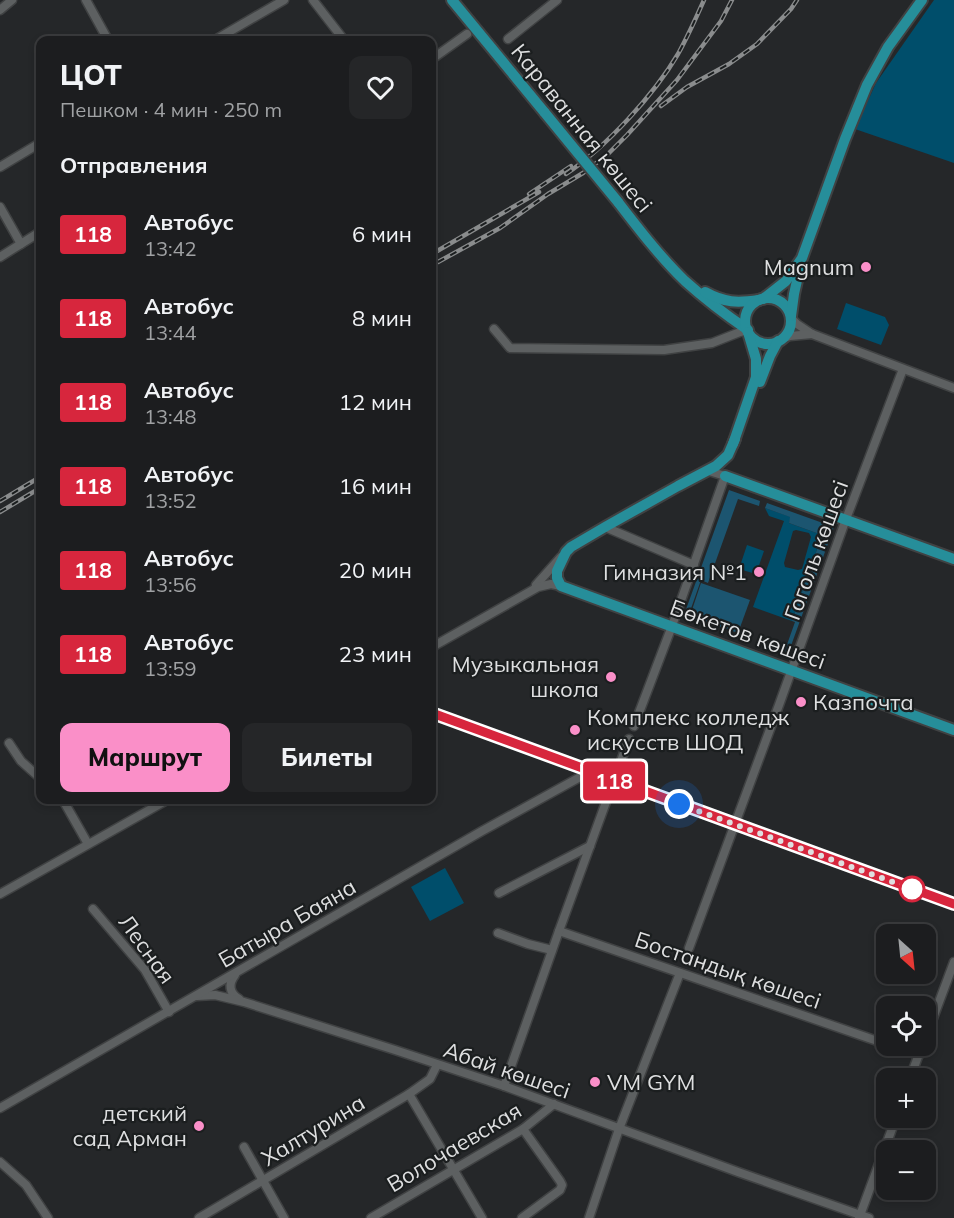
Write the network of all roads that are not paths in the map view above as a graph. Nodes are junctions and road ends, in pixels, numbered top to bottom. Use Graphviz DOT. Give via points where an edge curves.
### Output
graph roads {
  1 [pos="12,0"];
  2 [pos="86,0"];
  3 [pos="284,0"];
  4 [pos="313,0"];
  5 [pos="452,0"];
  6 [pos="557,0"];
  7 [pos="922,0"];
  8 [pos="0,10"];
  9 [pos="467,34"];
  10 [pos="106,36"];
  11 [pos="222,36"];
  12 [pos="341,36"];
  13 [pos="508,39"];
  14 [pos="436,56"];
  15 [pos="36,145"];
  16 [pos="0,167"];
  17 [pos="0,207"];
  18 [pos="36,235"];
  19 [pos="21,244"];
  20 [pos="0,257"];
  21 [pos="802,258"];
  22 [pos="684,279"];
  23 [pos="761,299"];
  24 [pos="791,317"];
  25 [pos="494,329"];
  26 [pos="748,331"];
  27 [pos="812,334"];
  28 [pos="781,340"];
  29 [pos="903,369"];
  30 [pos="954,388"];
  31 [pos="735,440"];
  32 [pos="710,471"];
  33 [pos="725,476"];
  34 [pos="720,491"];
  35 [pos="846,519"];
  36 [pos="604,527"];
  37 [pos="566,552"];
  38 [pos="954,559"];
  39 [pos="694,565"];
  40 [pos="561,586"];
  41 [pos="528,592"];
  42 [pos="672,626"];
  43 [pos="436,645"];
  44 [pos="791,670"];
  45 [pos="436,714"];
  46 [pos="634,726"];
  47 [pos="954,730"];
  48 [pos="629,739"];
  49 [pos="9,743"];
  50 [pos="566,762"];
  51 [pos="592,773"];
  52 [pos="36,774"];
  53 [pos="613,780"];
  54 [pos="568,784"];
  55 [pos="65,804"];
  56 [pos="160,804"];
  57 [pos="734,823"];
  58 [pos="88,844"];
  59 [pos="590,846"];
  60 [pos="499,893"];
  61 [pos="0,894"];
  62 [pos="954,904"];
  63 [pos="93,909"];
  64 [pos="559,931"];
  65 [pos="498,933"];
  66 [pos="689,948"];
  67 [pos="552,950"];
  68 [pos="954,962"];
  69 [pos="240,971"];
  70 [pos="680,973"];
  71 [pos="197,996"];
  72 [pos="244,1002"];
  73 [pos="936,1010"];
  74 [pos="169,1012"];
  75 [pos="876,1041"];
  76 [pos="437,1065"];
  77 [pos="504,1086"];
  78 [pos="409,1094"];
  79 [pos="554,1104"];
  80 [pos="0,1108"];
  81 [pos="892,1128"];
  82 [pos="523,1129"];
  83 [pos="619,1129"];
  84 [pos="244,1146"];
  85 [pos="0,1162"];
  86 [pos="453,1170"];
  87 [pos="263,1180"];
  88 [pos="859,1216"];
  89 [pos="48,1218"];
  90 [pos="199,1218"];
  91 [pos="284,1218"];
  92 [pos="371,1218"];
  93 [pos="482,1218"];
  94 [pos="522,1218"];
  95 [pos="589,1218"];
  96 [pos="869,1218"];
  1 -- 8 [label="street"];
  2 -- 10 [label="street"];
  3 -- 11 [label="street"];
  4 -- 12 [label="street"];
  5 -- 22 [label="main road, Караванная көшесі, bridge"];
  6 -- 13 [label="street"];
  7 -- 21 [label="main road" via="867,85"];
  9 -- 14 [label="street"];
  15 -- 16 [label="street"];
  17 -- 19 [label="street"];
  18 -- 19 [label="street"];
  19 -- 20 [label="street"];
  21 -- 23 [label="main road" via="786,281"];
  21 -- 24 [label="main road"];
  22 -- 23 [label="main road, Караванная көшесі" via="728,302"];
  22 -- 26 [label="main road, Караванная көшесі"];
  23 -- 24 [label="main road" via="781,302"];
  23 -- 26 [label="main road" via="747,312"];
  24 -- 27 [label="street"];
  24 -- 28 [label="main road" via="790,328"];
  25 -- 26 [label="street" via="510,348 664,350 712,343"];
  26 -- 28 [label="main road" via="761,343"];
  26 -- 31 [label="main road" via="756,359 756,377"];
  27 -- 28 [label="street"];
  27 -- 29 [label="street"];
  28 -- 33 [label="main road" via="762,375"];
  29 -- 30 [label="street"];
  29 -- 35 [label="street, Гоголь көшесі"];
  31 -- 32 [label="main road" via="726,457"];
  31 -- 33 [label="main road"];
  32 -- 33 [label="street"];
  32 -- 34 [label="street" via="718,480"];
  32 -- 36 [label="main road"];
  33 -- 34 [label="street"];
  33 -- 35 [label="main road"];
  34 -- 39 [label="street"];
  35 -- 38 [label="main road"];
  35 -- 44 [label="street, Гоголь көшесі"];
  36 -- 37 [label="main road"];
  36 -- 39 [label="street"];
  37 -- 40 [label="main road" via="557,571"];
  37 -- 41 [label="street"];
  39 -- 42 [label="street"];
  40 -- 41 [label="street, Бөкетов көшесі" via="545,584"];
  40 -- 42 [label="main road, Бөкетов көшесі"];
  41 -- 43 [label="street"];
  42 -- 44 [label="main road, Бөкетов көшесі"];
  42 -- 46 [label="street"];
  44 -- 47 [label="main road, Бөкетов көшесі"];
  44 -- 57 [label="street, Гоголь көшесі"];
  45 -- 50 [label="street"];
  48 -- 53 [label="street"];
  49 -- 52 [label="street"];
  50 -- 51 [label="street"];
  50 -- 54 [label="street" via="574,772"];
  51 -- 53 [label="street"];
  51 -- 54 [label="street, Батыра Баяна"];
  53 -- 57 [label="street"];
  53 -- 59 [label="street"];
  54 -- 69 [label="street, Батыра Баяна"];
  55 -- 58 [label="street"];
  56 -- 58 [label="street"];
  57 -- 62 [label="street"];
  57 -- 66 [label="street, Гоголь көшесі"];
  58 -- 61 [label="street"];
  59 -- 60 [label="street"];
  59 -- 64 [label="street"];
  63 -- 74 [label="street, Лесная" via="145,970"];
  64 -- 67 [label="street"];
  64 -- 70 [label="street, Бостандық көшесі"];
  65 -- 67 [label="street"];
  67 -- 77 [label="street"];
  68 -- 73 [label="street"];
  69 -- 71 [label="street, Батыра Баяна"];
  69 -- 72 [label="street" via="230,986 233,995"];
  70 -- 75 [label="street, Бостандық көшесі"];
  70 -- 83 [label="street"];
  71 -- 72 [label="street, Абай көшесі" via="215,995"];
  71 -- 74 [label="street, Батыра Баяна"];
  72 -- 76 [label="street, Абай көшесі"];
  74 -- 80 [label="street, Батыра Баяна"];
  76 -- 77 [label="street, Абай көшесі"];
  76 -- 78 [label="street, Халтурина" via="430,1079"];
  77 -- 79 [label="street, Абай көшесі"];
  78 -- 86 [label="street"];
  78 -- 87 [label="street, Халтурина"];
  79 -- 82 [label="street, Волочаевская"];
  79 -- 83 [label="street, Абай көшесі"];
  81 -- 88 [label="street"];
  82 -- 86 [label="street, Волочаевская"];
  82 -- 94 [label="street" via="562,1185"];
  83 -- 88 [label="street, Абай көшесі"];
  83 -- 95 [label="street"];
  84 -- 87 [label="street"];
  85 -- 89 [label="street" via="26,1185"];
  86 -- 92 [label="street, Волочаевская"];
  86 -- 93 [label="street"];
  87 -- 90 [label="street, Халтурина"];
  87 -- 91 [label="street"];
  88 -- 96 [label="street, Абай көшесі"];
}
